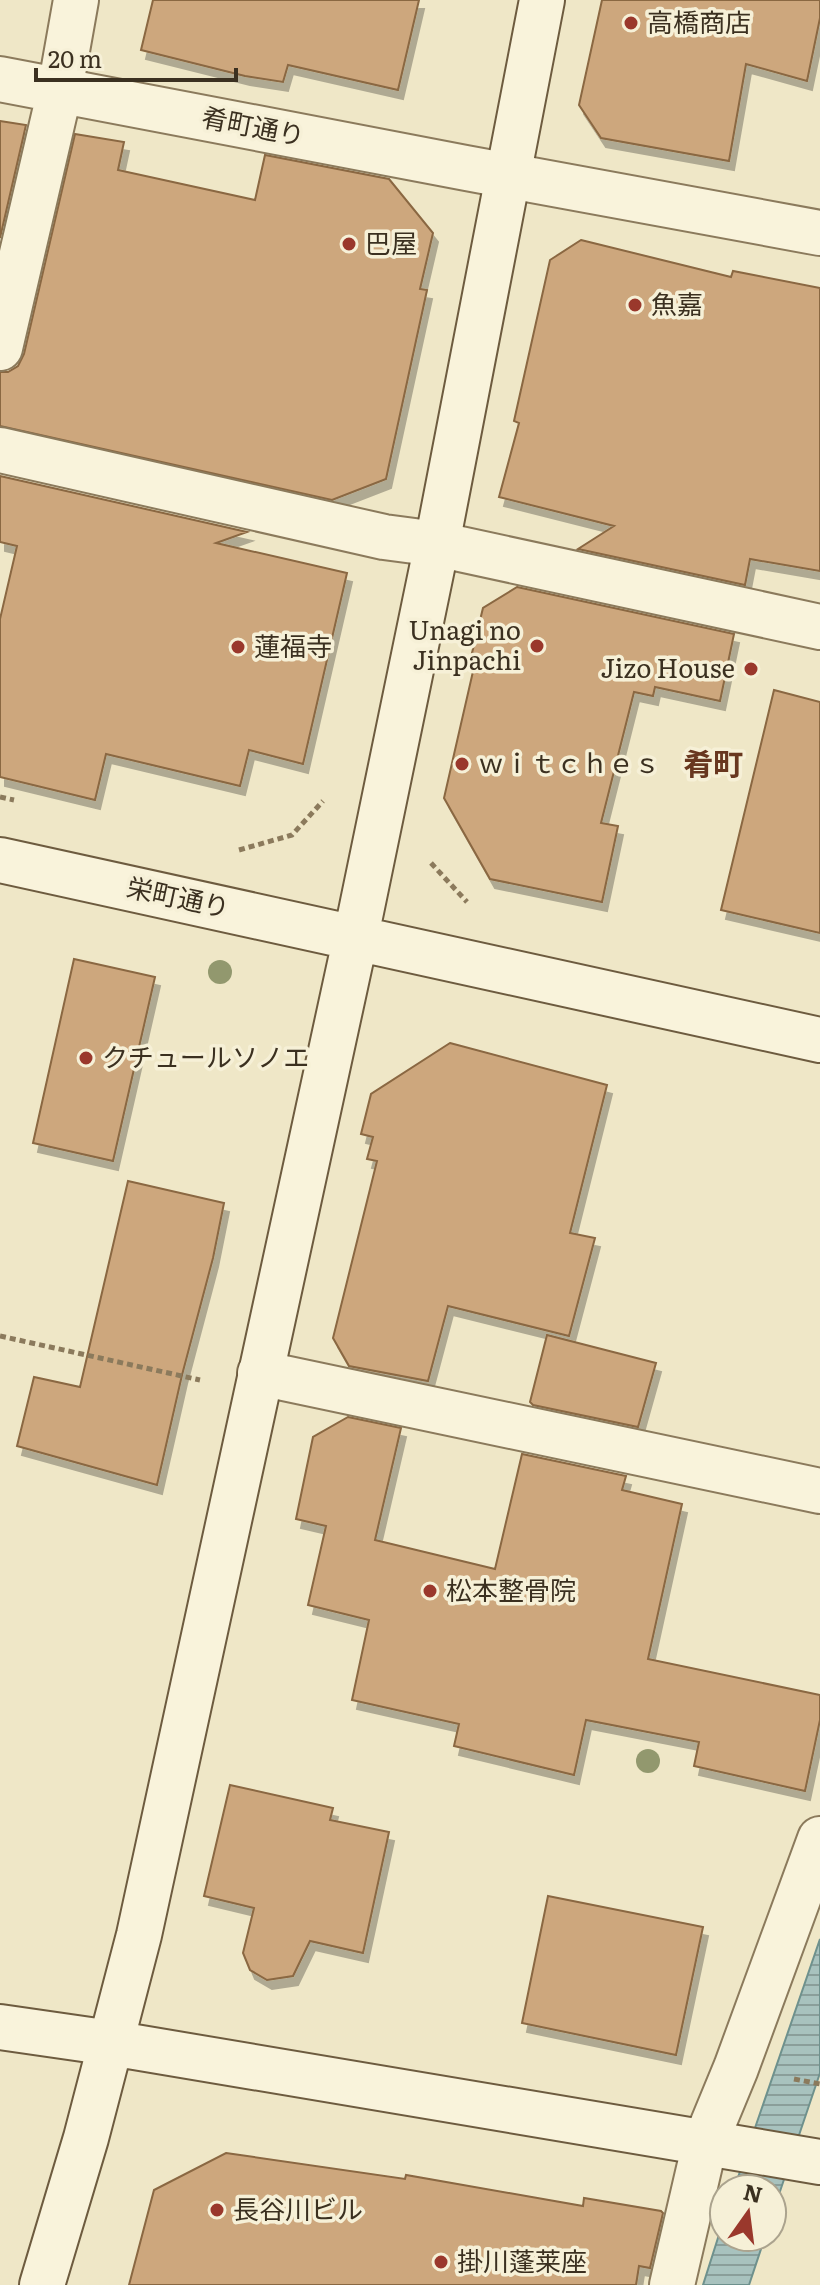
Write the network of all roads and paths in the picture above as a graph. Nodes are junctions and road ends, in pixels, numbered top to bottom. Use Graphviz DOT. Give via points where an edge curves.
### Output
graph roads {
  1 [pos="76,0"];
  2 [pos="542,0"];
  3 [pos="0,79"];
  4 [pos="60,90"];
  5 [pos="507,175"];
  6 [pos="820,233"];
  7 [pos="0,348"];
  8 [pos="0,450"];
  9 [pos="437,544"];
  10 [pos="820,627"];
  11 [pos="0,797"];
  12 [pos="15,800"];
  13 [pos="323,801"];
  14 [pos="225,847"];
  15 [pos="0,860"];
  16 [pos="356,936"];
  17 [pos="820,1040"];
  18 [pos="0,1336"];
  19 [pos="260,1373"];
  20 [pos="201,1380"];
  21 [pos="820,1491"];
  22 [pos="820,1839"];
  23 [pos="0,2027"];
  24 [pos="111,2043"];
  25 [pos="705,2143"];
  26 [pos="820,2162"];
  27 [pos="42,2285"];
  28 [pos="672,2285"];
  1 -- 4 [label="street"];
  2 -- 5 [label="street"];
  3 -- 4 [label="street, 肴町通り"];
  4 -- 5 [label="street, 肴町通り"];
  4 -- 7 [label="street"];
  5 -- 6 [label="street, 肴町通り"];
  5 -- 9 [label="street"];
  8 -- 9 [label="street" via="384,537"];
  9 -- 10 [label="street"];
  9 -- 16 [label="street"];
  11 -- 12 [label="path"];
  13 -- 14 [label="path" via="292,835 241,851"];
  15 -- 16 [label="street, 栄町通り"];
  16 -- 17 [label="street, 栄町通り"];
  16 -- 19 [label="street"];
  18 -- 20 [label="path"];
  19 -- 21 [label="street"];
  19 -- 24 [label="street"];
  22 -- 25 [label="street"];
  23 -- 24 [label="street"];
  24 -- 25 [label="street"];
  24 -- 27 [label="street"];
  25 -- 26 [label="street"];
  25 -- 28 [label="street"];
}
